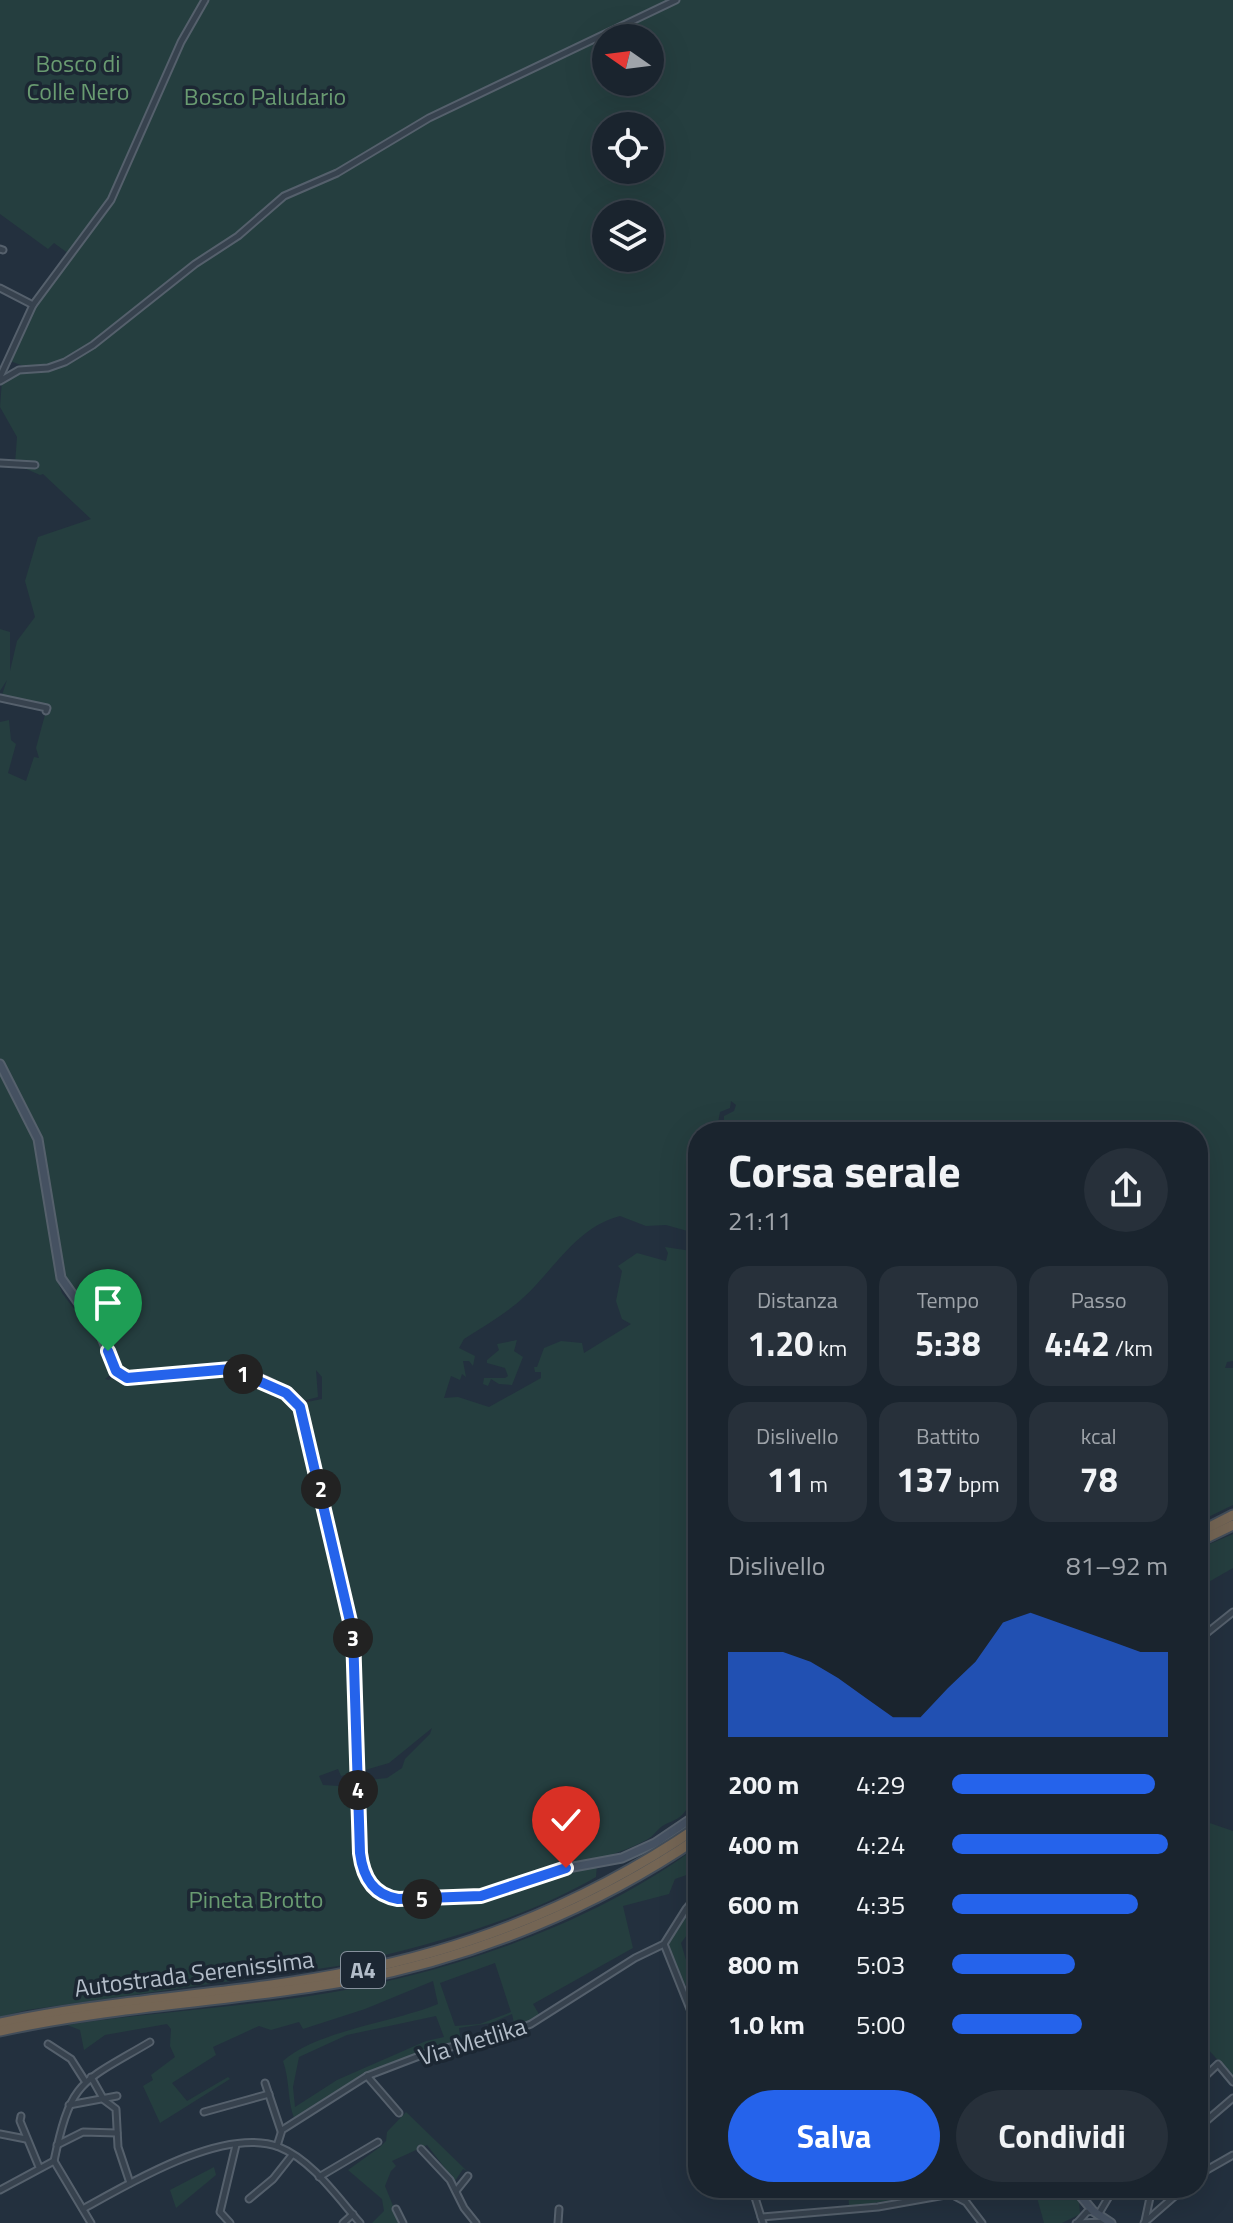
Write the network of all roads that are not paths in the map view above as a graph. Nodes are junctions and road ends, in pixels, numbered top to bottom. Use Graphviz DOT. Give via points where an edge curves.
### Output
graph roads {
  1 [pos="205,0"];
  2 [pos="676,0"];
  3 [pos="0,288"];
  4 [pos="33,305"];
  5 [pos="7,363"];
  6 [pos="19,370"];
  7 [pos="0,380"];
  8 [pos="0,463"];
  9 [pos="35,465"];
  10 [pos="0,698"];
  11 [pos="46,709"];
  12 [pos="0,1064"];
  13 [pos="1233,1515"];
  14 [pos="1233,1525"];
  15 [pos="1208,1528"];
  16 [pos="1208,1537"];
  17 [pos="1233,1612"];
  18 [pos="1208,1632"];
  19 [pos="688,1821"];
  20 [pos="688,1834"];
  21 [pos="688,1844"];
  22 [pos="688,1907"];
  23 [pos="664,1944"];
  24 [pos="688,2004"];
  25 [pos="0,2023"];
  26 [pos="0,2031"];
  27 [pos="150,2042"];
  28 [pos="48,2044"];
  29 [pos="1208,2074"];
  30 [pos="367,2076"];
  31 [pos="88,2079"];
  32 [pos="1233,2082"];
  33 [pos="265,2083"];
  34 [pos="269,2094"];
  35 [pos="117,2096"];
  36 [pos="1233,2098"];
  37 [pos="104,2100"];
  38 [pos="68,2106"];
  39 [pos="204,2112"];
  40 [pos="399,2113"];
  41 [pos="21,2116"];
  42 [pos="1208,2119"];
  43 [pos="281,2131"];
  44 [pos="117,2133"];
  45 [pos="0,2134"];
  46 [pos="27,2139"];
  47 [pos="378,2142"];
  48 [pos="236,2145"];
  49 [pos="277,2146"];
  50 [pos="57,2147"];
  51 [pos="421,2149"];
  52 [pos="292,2155"];
  53 [pos="1233,2155"];
  54 [pos="54,2161"];
  55 [pos="39,2167"];
  56 [pos="1208,2169"];
  57 [pos="468,2176"];
  58 [pos="319,2177"];
  59 [pos="130,2183"];
  60 [pos="0,2190"];
  61 [pos="456,2191"];
  62 [pos="755,2198"];
  63 [pos="929,2198"];
  64 [pos="958,2198"];
  65 [pos="1108,2198"];
  66 [pos="1150,2198"];
  67 [pos="1173,2198"];
  68 [pos="249,2199"];
  69 [pos="1082,2200"];
  70 [pos="83,2209"];
  71 [pos="396,2209"];
  72 [pos="559,2209"];
  73 [pos="353,2214"];
  74 [pos="1095,2218"];
  75 [pos="762,2220"];
  76 [pos="1080,2221"];
  77 [pos="1110,2222"];
  78 [pos="1145,2222"];
  79 [pos="91,2223"];
  80 [pos="230,2223"];
  81 [pos="343,2223"];
  82 [pos="360,2223"];
  83 [pos="403,2223"];
  84 [pos="476,2223"];
  85 [pos="558,2223"];
  86 [pos="982,2223"];
  1 -- 4 [label="street" via="111,200"];
  2 -- 6 [label="street" via="429,118 337,173 284,196 93,345 48,368"];
  3 -- 4 [label="street"];
  4 -- 5 [label="street"];
  5 -- 6 [label="street"];
  5 -- 7 [label="street"];
  6 -- 7 [label="street"];
  8 -- 9 [label="street"];
  10 -- 11 [label="street"];
  12 -- 19 [label="street" via="38,1139 61,1278 100,1333 116,1371 134,1378 231,1369 286,1393 300,1407 353,1634 362,1866 379,1893 398,1899 481,1896 557,1870 622,1858"];
  13 -- 15 [label="highway"];
  14 -- 16 [label="highway"];
  17 -- 18 [label="street"];
  20 -- 25 [label="highway, Autostrada Serenissima / A4" via="582,1895 433,1953 310,1979"];
  21 -- 26 [label="highway, Autostrada Serenissima / A4" via="562,1914 448,1957 353,1980 80,2015"];
  22 -- 23 [label="street"];
  23 -- 24 [label="street"];
  23 -- 30 [label="street, Via Metlika" via="515,2032 435,2050"];
  27 -- 31 [label="street"];
  28 -- 31 [label="street"];
  29 -- 32 [label="street" via="1218,2064"];
  30 -- 40 [label="street"];
  30 -- 43 [label="street, Via Metlika"];
  31 -- 37 [label="street"];
  31 -- 38 [label="street"];
  33 -- 34 [label="street"];
  34 -- 39 [label="street"];
  34 -- 43 [label="street"];
  35 -- 37 [label="street"];
  36 -- 42 [label="street"];
  37 -- 38 [label="street"];
  37 -- 44 [label="street" via="116,2109"];
  38 -- 50 [label="street"];
  41 -- 46 [label="street"];
  43 -- 49 [label="street"];
  44 -- 50 [label="street" via="83,2132"];
  44 -- 59 [label="street"];
  45 -- 46 [label="street"];
  46 -- 55 [label="street"];
  47 -- 58 [label="street"];
  48 -- 49 [label="street"];
  48 -- 59 [label="street" via="180,2159"];
  48 -- 80 [label="street" via="220,2212"];
  49 -- 52 [label="street"];
  50 -- 54 [label="street"];
  51 -- 61 [label="street"];
  52 -- 58 [label="street"];
  52 -- 68 [label="street"];
  53 -- 56 [label="street"];
  54 -- 55 [label="street"];
  54 -- 70 [label="street"];
  55 -- 60 [label="street"];
  57 -- 61 [label="street"];
  58 -- 73 [label="street"];
  59 -- 70 [label="street"];
  61 -- 84 [label="street"];
  62 -- 75 [label="street"];
  63 -- 75 [label="street"];
  64 -- 86 [label="street"];
  65 -- 74 [label="street"];
  66 -- 78 [label="street"];
  67 -- 78 [label="street"];
  69 -- 74 [label="street"];
  69 -- 76 [label="street"];
  70 -- 79 [label="street"];
  71 -- 83 [label="street"];
  72 -- 85 [label="street"];
  73 -- 81 [label="street"];
  73 -- 82 [label="street"];
  74 -- 76 [label="street"];
  74 -- 76 [label="street"];
  74 -- 77 [label="street"];
}
